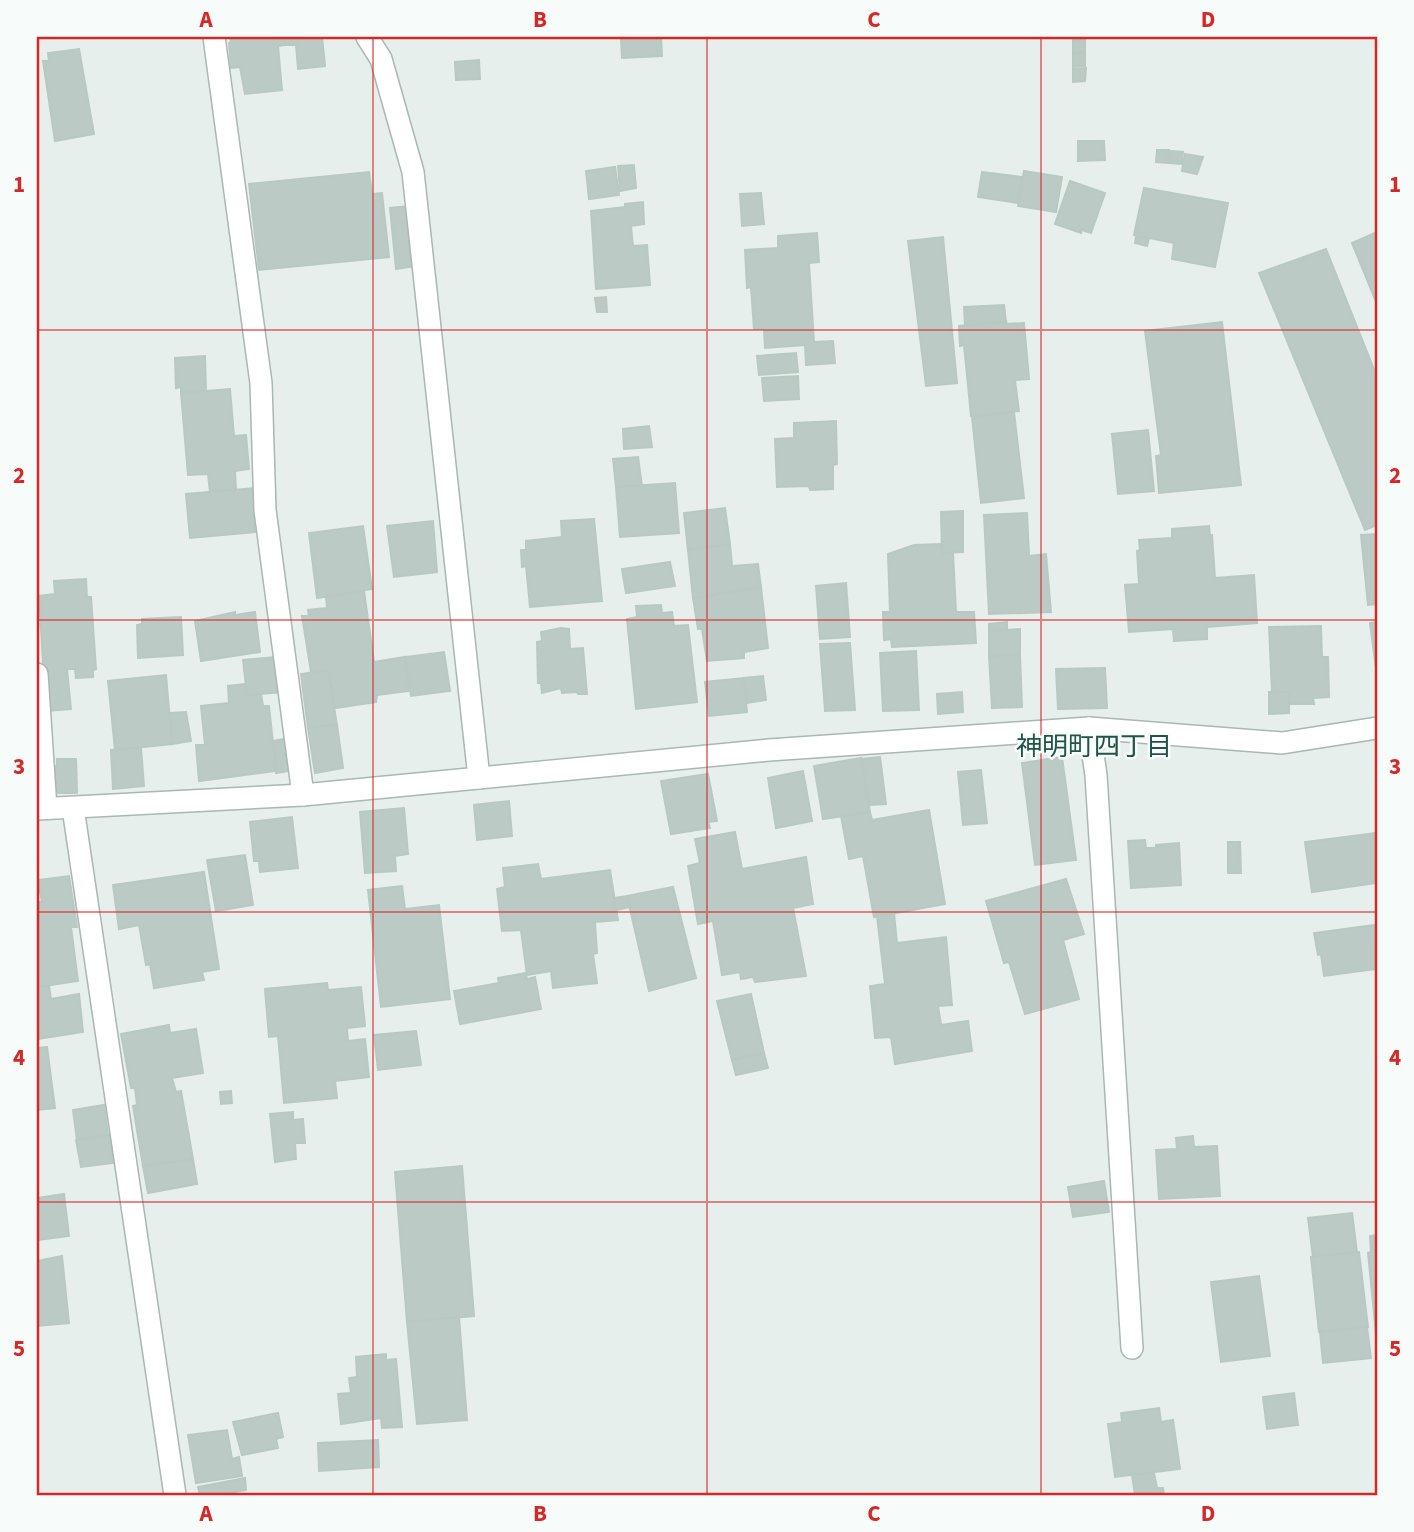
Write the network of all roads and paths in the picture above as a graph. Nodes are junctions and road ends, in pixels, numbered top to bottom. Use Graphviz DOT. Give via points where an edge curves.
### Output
graph roads {
  1 [pos="214,37"];
  2 [pos="367,37"];
  3 [pos="37,674"];
  4 [pos="1088,728"];
  5 [pos="1377,728"];
  6 [pos="479,778"];
  7 [pos="303,795"];
  8 [pos="73,808"];
  9 [pos="42,809"];
  10 [pos="1132,1348"];
  11 [pos="175,1495"];
  1 -- 7 [label="street" via="261,383 265,510"];
  2 -- 6 [label="street" via="381,59 413,172"];
  3 -- 9 [label="street"];
  4 -- 5 [label="street" via="1282,743"];
  4 -- 6 [label="street" via="769,750"];
  4 -- 10 [label="street" via="1096,775"];
  6 -- 7 [label="street"];
  7 -- 8 [label="street"];
  8 -- 9 [label="street"];
  8 -- 11 [label="street"];
}
